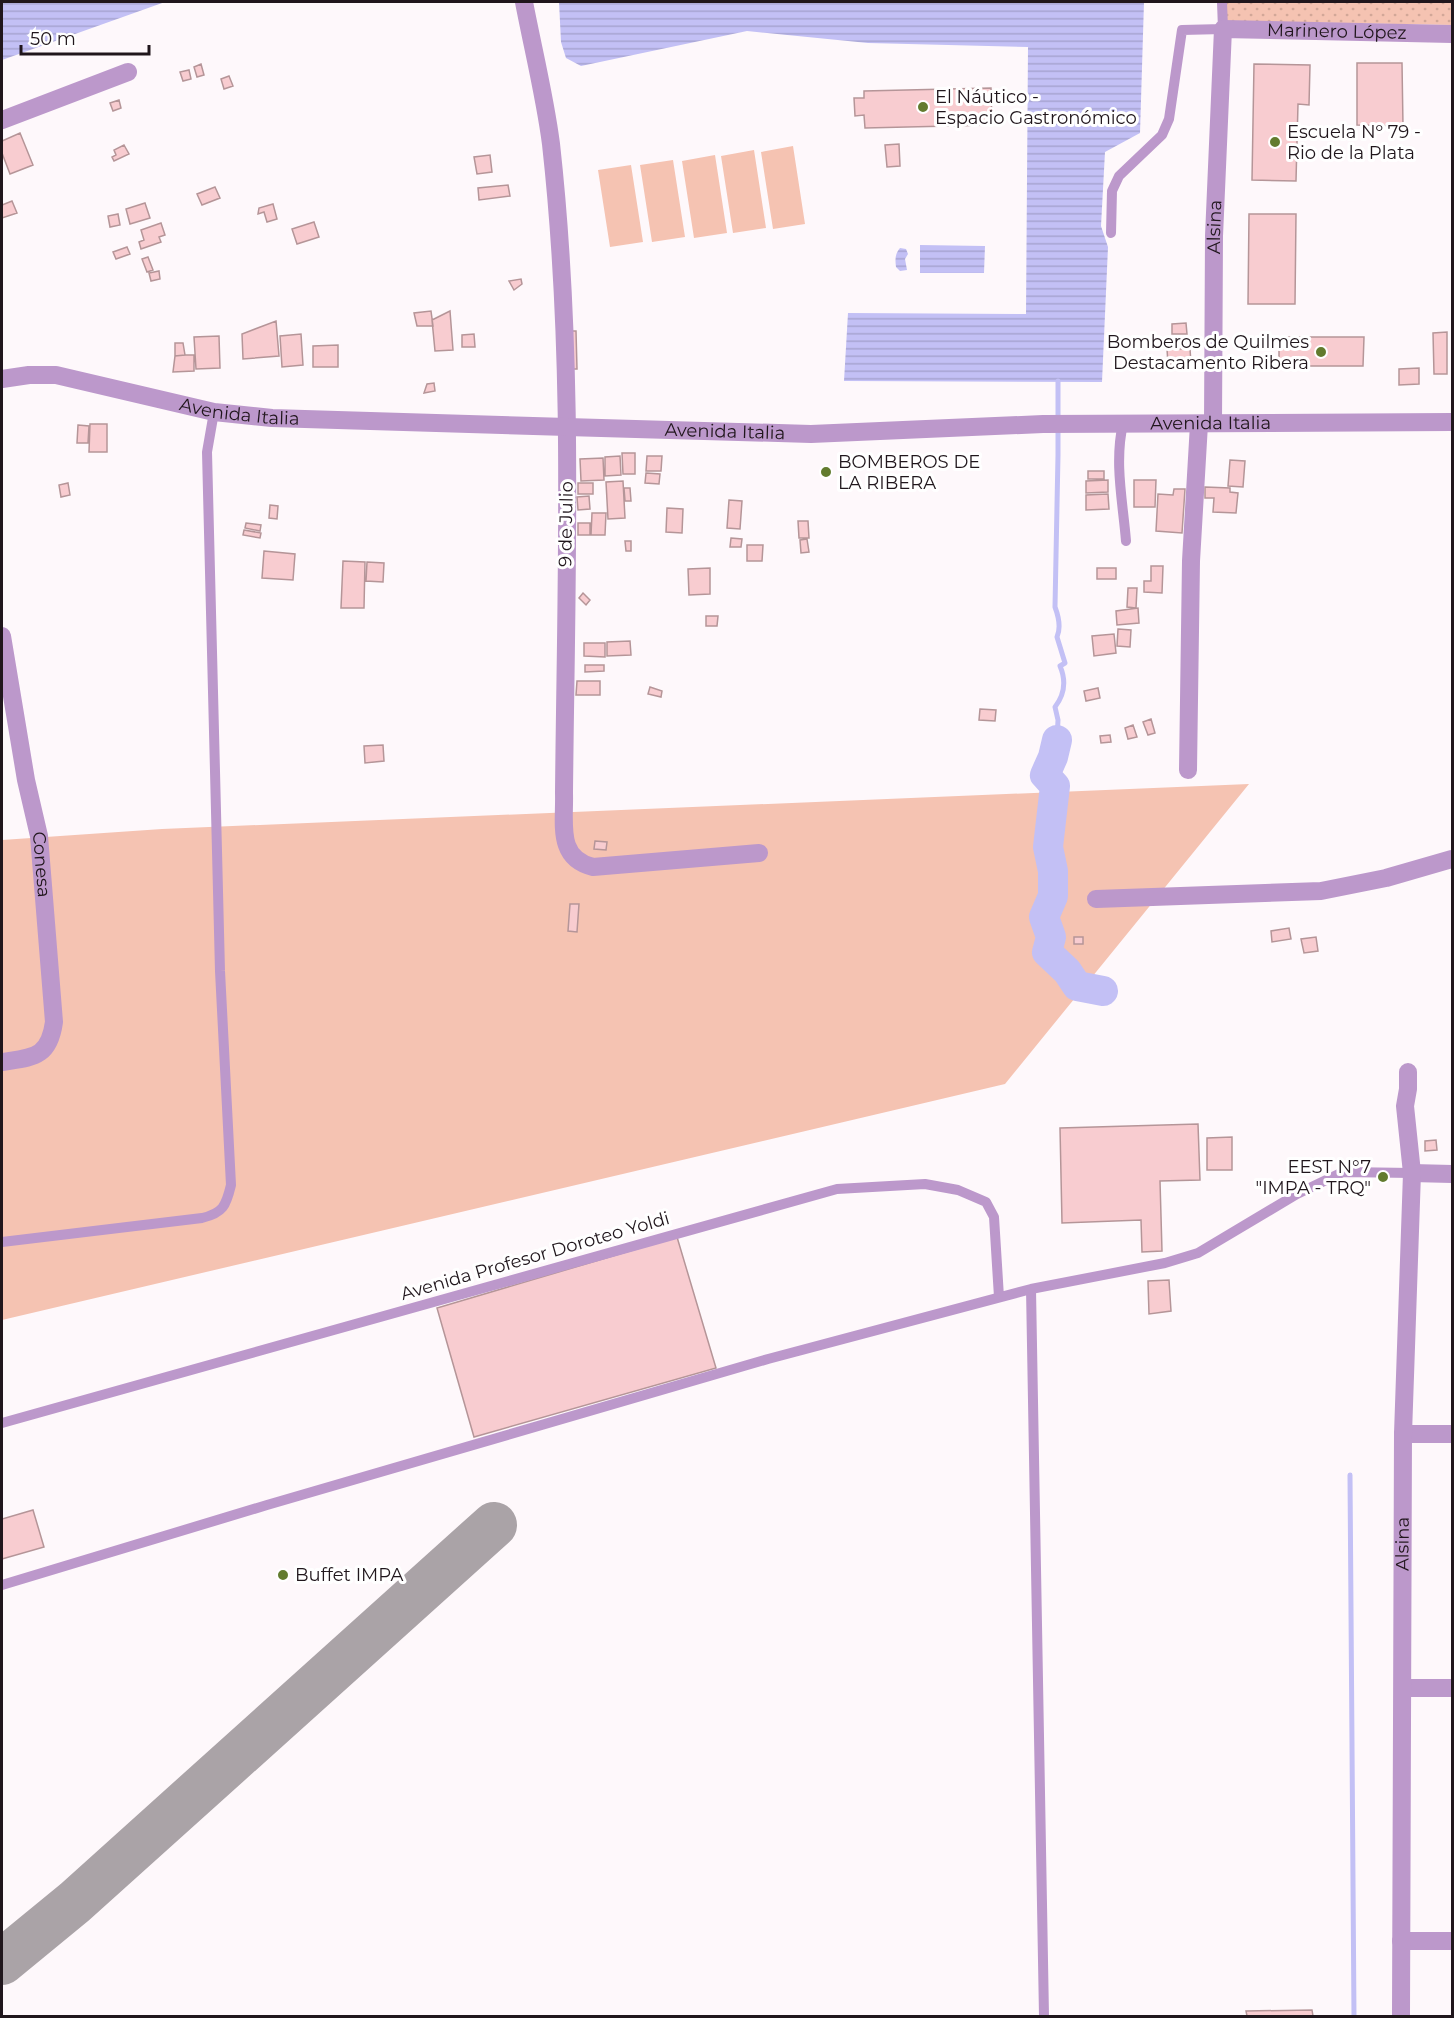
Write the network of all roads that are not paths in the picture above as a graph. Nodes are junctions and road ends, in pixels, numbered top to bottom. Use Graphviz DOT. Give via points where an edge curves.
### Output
graph roads {
  1 [pos="524,2"];
  2 [pos="1222,2"];
  3 [pos="1223,29"];
  4 [pos="1452,34"];
  5 [pos="129,72"];
  6 [pos="2,120"];
  7 [pos="1111,232"];
  8 [pos="2,379"];
  9 [pos="214,412"];
  10 [pos="1452,422"];
  11 [pos="1123,424"];
  12 [pos="1206,424"];
  13 [pos="567,427"];
  14 [pos="1126,541"];
  15 [pos="2,636"];
  16 [pos="1188,770"];
  17 [pos="759,853"];
  18 [pos="1452,859"];
  19 [pos="1096,899"];
  20 [pos="2,1062"];
  21 [pos="1408,1072"];
  22 [pos="1412,1173"];
  23 [pos="1452,1174"];
  24 [pos="2,1242"];
  25 [pos="1031,1289"];
  26 [pos="999,1297"];
  27 [pos="2,1423"];
  28 [pos="1403,1434"];
  29 [pos="1452,1434"];
  30 [pos="2,1585"];
  31 [pos="1403,1688"];
  32 [pos="1452,1688"];
  33 [pos="1401,1941"];
  34 [pos="1452,1941"];
  35 [pos="1044,2016"];
  36 [pos="1401,2016"];
  1 -- 13 [label="street, 9 de Julio" via="551,142 564,298"];
  2 -- 3 [label="lane"];
  3 -- 4 [label="street, Marinero López"];
  3 -- 7 [label="lane" via="1182,30 1170,119 1161,135 1119,176 1112,191"];
  3 -- 12 [label="street, Alsina"];
  5 -- 6 [label="street"];
  8 -- 9 [label="street, Avenida Italia" via="57,375"];
  9 -- 13 [label="street, Avenida Italia" via="272,418"];
  9 -- 24 [label="lane" via="207,452 220,971 231,1185 226,1203 216,1215"];
  10 -- 12 [label="street, Avenida Italia"];
  11 -- 12 [label="street, Avenida Italia"];
  11 -- 13 [label="street, Avenida Italia" via="811,434"];
  11 -- 14 [label="lane" via="1119,462"];
  12 -- 16 [label="street, Alsina" via="1191,561"];
  13 -- 17 [label="street, 9 de Julio" via="564,793 566,845 570,854 593,867"];
  15 -- 20 [label="street, Conesa" via="39,836 54,1022 51,1040 43,1052"];
  18 -- 19 [label="street" via="1321,891"];
  21 -- 22 [label="street, Alsina" via="1405,1106"];
  22 -- 23 [label="street"];
  22 -- 25 [label="lane" via="1343,1172 1198,1253"];
  22 -- 28 [label="street, Alsina"];
  25 -- 26 [label="lane"];
  25 -- 35 [label="lane"];
  26 -- 27 [label="lane, Avenida Profesor Doroteo Yoldi" via="994,1217 986,1202 958,1190 925,1184 837,1189"];
  26 -- 30 [label="lane" via="768,1359"];
  28 -- 29 [label="street"];
  28 -- 31 [label="street, Alsina"];
  31 -- 32 [label="street"];
  31 -- 33 [label="street, Alsina"];
  33 -- 34 [label="street"];
  33 -- 36 [label="street, Alsina"];
}
